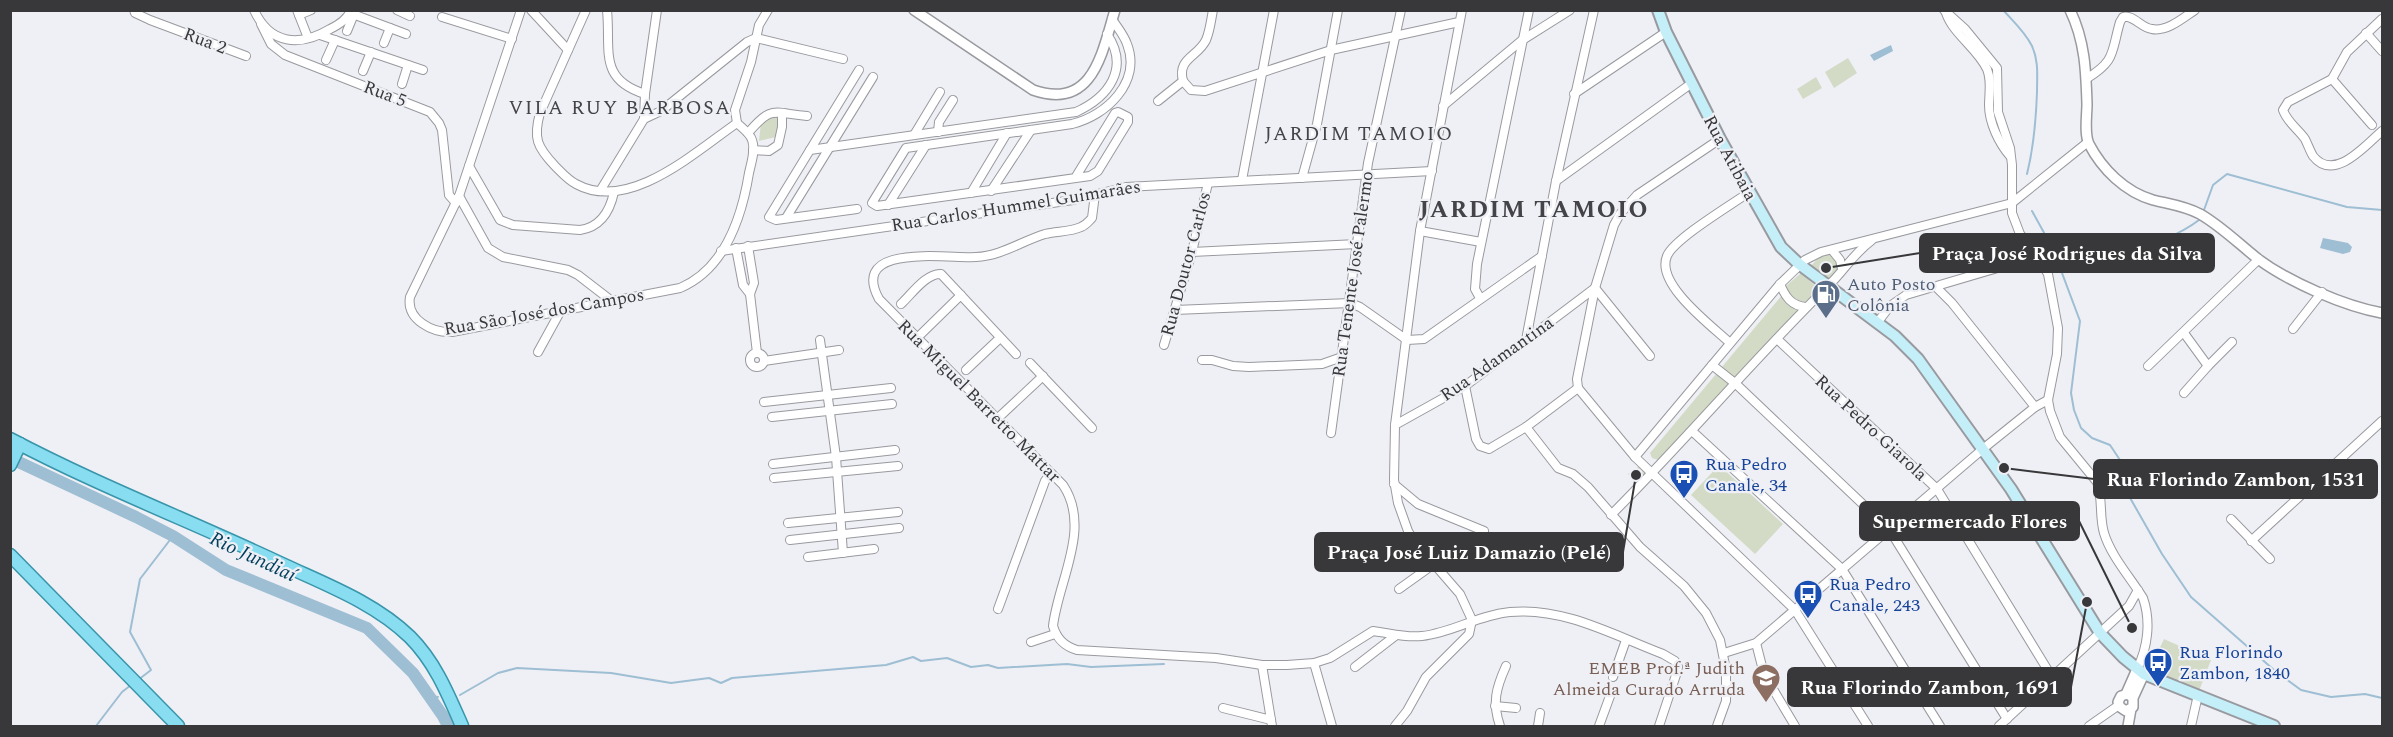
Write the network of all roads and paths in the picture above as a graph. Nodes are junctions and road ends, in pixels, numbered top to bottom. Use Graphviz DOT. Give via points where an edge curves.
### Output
graph roads {
  1 [pos="134,10"];
  2 [pos="254,10"];
  3 [pos="311,10"];
  4 [pos="397,10"];
  5 [pos="521,10"];
  6 [pos="586,10"];
  7 [pos="607,10"];
  8 [pos="657,10"];
  9 [pos="768,10"];
  10 [pos="914,10"];
  11 [pos="1274,10"];
  12 [pos="1338,10"];
  13 [pos="1401,10"];
  14 [pos="1462,10"];
  15 [pos="1529,10"];
  16 [pos="1570,10"];
  17 [pos="1594,10"];
  18 [pos="1658,10"];
  19 [pos="2070,10"];
  20 [pos="2195,10"];
  21 [pos="1210,11"];
  22 [pos="352,12"];
  23 [pos="1945,12"];
  24 [pos="298,13"];
  25 [pos="532,13"];
  26 [pos="1114,15"];
  27 [pos="410,16"];
  28 [pos="441,17"];
  29 [pos="2382,19"];
  30 [pos="1459,22"];
  31 [pos="261,24"];
  32 [pos="516,24"];
  33 [pos="390,28"];
  34 [pos="347,31"];
  35 [pos="1666,32"];
  36 [pos="2366,33"];
  37 [pos="406,34"];
  38 [pos="1107,34"];
  39 [pos="321,35"];
  40 [pos="1395,37"];
  41 [pos="308,38"];
  42 [pos="756,38"];
  43 [pos="512,39"];
  44 [pos="335,40"];
  45 [pos="1521,41"];
  46 [pos="384,44"];
  47 [pos="568,50"];
  48 [pos="1331,50"];
  49 [pos="2382,51"];
  50 [pos="371,52"];
  51 [pos="246,56"];
  52 [pos="843,59"];
  53 [pos="326,60"];
  54 [pos="408,65"];
  55 [pos="423,70"];
  56 [pos="859,70"];
  57 [pos="363,71"];
  58 [pos="1262,72"];
  59 [pos="873,77"];
  60 [pos="2086,79"];
  61 [pos="2332,79"];
  62 [pos="1183,81"];
  63 [pos="1692,83"];
  64 [pos="402,84"];
  65 [pos="940,92"];
  66 [pos="645,94"];
  67 [pos="1574,94"];
  68 [pos="953,100"];
  69 [pos="1158,101"];
  70 [pos="1443,106"];
  71 [pos="782,114"];
  72 [pos="807,116"];
  73 [pos="644,119"];
  74 [pos="737,123"];
  75 [pos="2372,125"];
  76 [pos="1032,129"];
  77 [pos="2382,131"];
  78 [pos="938,132"];
  79 [pos="748,133"];
  80 [pos="1007,133"];
  81 [pos="914,135"];
  82 [pos="1720,139"];
  83 [pos="2088,142"];
  84 [pos="926,145"];
  85 [pos="830,148"];
  86 [pos="753,150"];
  87 [pos="810,150"];
  88 [pos="469,166"];
  89 [pos="1432,171"];
  90 [pos="1367,175"];
  91 [pos="1075,178"];
  92 [pos="1302,178"];
  93 [pos="1242,180"];
  94 [pos="1556,181"];
  95 [pos="1208,183"];
  96 [pos="600,191"];
  97 [pos="991,191"];
  98 [pos="614,192"];
  99 [pos="971,193"];
  100 [pos="1748,193"];
  101 [pos="1095,194"];
  102 [pos="457,199"];
  103 [pos="2012,203"];
  104 [pos="888,205"];
  105 [pos="857,209"];
  106 [pos="786,218"];
  107 [pos="735,227"];
  108 [pos="1420,231"];
  109 [pos="1873,239"];
  110 [pos="1481,242"];
  111 [pos="1357,244"];
  112 [pos="741,247"];
  113 [pos="1832,250"];
  114 [pos="721,251"];
  115 [pos="1192,252"];
  116 [pos="1542,256"];
  117 [pos="2038,256"];
  118 [pos="2259,259"];
  119 [pos="1799,264"];
  120 [pos="1842,269"];
  121 [pos="1780,284"];
  122 [pos="1828,286"];
  123 [pos="1936,287"];
  124 [pos="1595,288"];
  125 [pos="598,291"];
  126 [pos="2322,292"];
  127 [pos="750,294"];
  128 [pos="961,295"];
  129 [pos="1480,298"];
  130 [pos="613,302"];
  131 [pos="1350,303"];
  132 [pos="901,304"];
  133 [pos="1573,304"];
  134 [pos="1591,304"];
  135 [pos="592,306"];
  136 [pos="1806,307"];
  137 [pos="1174,310"];
  138 [pos="560,312"];
  139 [pos="2382,313"];
  140 [pos="1877,323"];
  141 [pos="2293,329"];
  142 [pos="2184,333"];
  143 [pos="917,338"];
  144 [pos="1000,338"];
  145 [pos="1777,339"];
  146 [pos="820,340"];
  147 [pos="1407,340"];
  148 [pos="1526,340"];
  149 [pos="2232,342"];
  150 [pos="1730,343"];
  151 [pos="1164,345"];
  152 [pos="838,350"];
  153 [pos="538,352"];
  154 [pos="822,352"];
  155 [pos="1016,354"];
  156 [pos="1650,356"];
  157 [pos="1341,357"];
  158 [pos="1202,360"];
  159 [pos="1030,363"];
  160 [pos="1712,365"];
  161 [pos="2148,366"];
  162 [pos="2208,366"];
  163 [pos="966,370"];
  164 [pos="1043,376"];
  165 [pos="1736,384"];
  166 [pos="1465,386"];
  167 [pos="891,388"];
  168 [pos="1578,388"];
  169 [pos="2184,393"];
  170 [pos="829,394"];
  171 [pos="2048,400"];
  172 [pos="764,402"];
  173 [pos="892,404"];
  174 [pos="2035,407"];
  175 [pos="831,410"];
  176 [pos="772,417"];
  177 [pos="997,419"];
  178 [pos="2382,421"];
  179 [pos="1395,425"];
  180 [pos="1526,427"];
  181 [pos="1092,428"];
  182 [pos="1692,431"];
  183 [pos="1331,433"];
  184 [pos="16,444"];
  185 [pos="1984,448"];
  186 [pos="895,450"];
  187 [pos="836,457"];
  188 [pos="1635,457"];
  189 [pos="10,465"];
  190 [pos="772,465"];
  191 [pos="898,466"];
  192 [pos="837,472"];
  193 [pos="1051,473"];
  194 [pos="1652,474"];
  195 [pos="774,478"];
  196 [pos="1394,484"];
  197 [pos="1937,489"];
  198 [pos="898,512"];
  199 [pos="1611,515"];
  200 [pos="841,518"];
  201 [pos="2231,519"];
  202 [pos="788,523"];
  203 [pos="899,528"];
  204 [pos="1889,529"];
  205 [pos="1484,531"];
  206 [pos="843,534"];
  207 [pos="790,540"];
  208 [pos="2251,541"];
  209 [pos="874,549"];
  210 [pos="843,553"];
  211 [pos="10,555"];
  212 [pos="808,557"];
  213 [pos="2270,559"];
  214 [pos="1434,564"];
  215 [pos="1842,569"];
  216 [pos="1399,589"];
  217 [pos="2138,590"];
  218 [pos="2129,606"];
  219 [pos="2146,606"];
  220 [pos="998,609"];
  221 [pos="1795,610"];
  222 [pos="1472,620"];
  223 [pos="2100,633"];
  224 [pos="1055,634"];
  225 [pos="1395,636"];
  226 [pos="1626,640"];
  227 [pos="1031,642"];
  228 [pos="1756,643"];
  229 [pos="1724,653"];
  230 [pos="1314,663"];
  231 [pos="1262,665"];
  232 [pos="1506,666"];
  233 [pos="1355,667"];
  234 [pos="2141,668"];
  235 [pos="1613,677"];
  236 [pos="2052,677"];
  237 [pos="2198,695"];
  238 [pos="1610,696"];
  239 [pos="2130,696"];
  240 [pos="2119,705"];
  241 [pos="1495,706"];
  242 [pos="1223,708"];
  243 [pos="1516,708"];
  244 [pos="2131,709"];
  245 [pos="1540,713"];
  246 [pos="2100,717"];
  247 [pos="2007,719"];
  248 [pos="1272,723"];
  249 [pos="178,726"];
  250 [pos="462,726"];
  251 [pos="1332,726"];
  252 [pos="1395,726"];
  253 [pos="1500,726"];
  254 [pos="1538,726"];
  255 [pos="1599,726"];
  256 [pos="1659,726"];
  257 [pos="1717,726"];
  258 [pos="1795,726"];
  259 [pos="1868,726"];
  260 [pos="1940,726"];
  261 [pos="1999,726"];
  262 [pos="2089,726"];
  263 [pos="2098,726"];
  264 [pos="2128,726"];
  265 [pos="2191,726"];
  266 [pos="2274,726"];
  1 -- 51 [label="street, Rua 2" via="150,20"];
  2 -- 31 [label="street, Rua 5"];
  3 -- 24 [label="street"];
  4 -- 27 [label="street"];
  5 -- 32 [label="street, Rua São José dos Campos"];
  6 -- 47 [label="street"];
  7 -- 66 [label="street" via="609,63 626,87"];
  8 -- 66 [label="street"];
  9 -- 42 [label="street"];
  10 -- 38 [label="street" via="1021,83 1045,94 1068,93 1088,80 1095,72"];
  11 -- 58 [label="street"];
  12 -- 48 [label="street"];
  13 -- 40 [label="street, Rua Tenente José Palermo"];
  14 -- 30 [label="street"];
  15 -- 45 [label="street"];
  16 -- 45 [label="street"];
  17 -- 67 [label="street"];
  18 -- 35 [label="main road, Rua Atibaia"];
  19 -- 60 [label="street" via="2083,45"];
  20 -- 60 [label="street" via="2158,29 2123,17 2109,61"];
  21 -- 62 [label="street" via="1207,37 1183,67"];
  22 -- 33 [label="street"];
  22 -- 34 [label="street"];
  22 -- 39 [label="street"];
  23 -- 103 [label="street" via="1987,69 1994,98 1991,120 2010,156"];
  24 -- 41 [label="street"];
  25 -- 32 [label="street"];
  25 -- 47 [label="street"];
  26 -- 38 [label="street"];
  26 -- 76 [label="street" via="1130,57 1125,84 1117,97 1086,120"];
  28 -- 43 [label="street"];
  29 -- 36 [label="street"];
  30 -- 40 [label="street"];
  30 -- 70 [label="street"];
  31 -- 41 [label="street" via="284,39"];
  31 -- 102 [label="street, Rua 5" via="271,44 285,55 430,112 442,130 448,195"];
  32 -- 43 [label="street, Rua São José dos Campos"];
  33 -- 37 [label="street"];
  33 -- 46 [label="street"];
  35 -- 63 [label="main road, Rua Atibaia"];
  35 -- 67 [label="street"];
  36 -- 49 [label="street"];
  36 -- 61 [label="street" via="2347,52"];
  38 -- 78 [label="street" via="1118,54 1115,76 1104,93 1087,107 1076,112"];
  39 -- 41 [label="street"];
  39 -- 44 [label="street"];
  40 -- 48 [label="street"];
  40 -- 90 [label="street, Rua Tenente José Palermo"];
  42 -- 52 [label="street"];
  42 -- 73 [label="street" via="661,111"];
  42 -- 74 [label="street" via="735,110"];
  43 -- 88 [label="street, Rua São José dos Campos"];
  44 -- 50 [label="street"];
  44 -- 53 [label="street"];
  45 -- 70 [label="street"];
  45 -- 110 [label="street"];
  47 -- 96 [label="street" via="540,113 536,138 541,150 569,180"];
  48 -- 58 [label="street"];
  48 -- 92 [label="street"];
  50 -- 54 [label="street"];
  50 -- 57 [label="street"];
  54 -- 55 [label="street"];
  54 -- 64 [label="street"];
  56 -- 87 [label="street"];
  58 -- 62 [label="street" via="1205,91 1191,90"];
  58 -- 93 [label="street"];
  59 -- 85 [label="street"];
  60 -- 83 [label="street"];
  61 -- 75 [label="street"];
  61 -- 77 [label="street" via="2283,107 2285,117 2306,141 2313,156 2334,167"];
  62 -- 69 [label="street"];
  63 -- 82 [label="main road, Rua Atibaia"];
  63 -- 94 [label="street"];
  65 -- 81 [label="street"];
  66 -- 73 [label="street"];
  67 -- 94 [label="street"];
  68 -- 78 [label="street" via="939,122"];
  70 -- 89 [label="street"];
  71 -- 72 [label="street"];
  71 -- 79 [label="street" via="766,114"];
  71 -- 86 [label="street" via="778,145 770,151"];
  73 -- 96 [label="street"];
  74 -- 79 [label="street"];
  74 -- 98 [label="street" via="650,181"];
  76 -- 80 [label="street"];
  76 -- 97 [label="street"];
  78 -- 81 [label="street"];
  79 -- 86 [label="street, Rua São José dos Campos"];
  80 -- 84 [label="street"];
  80 -- 99 [label="street"];
  81 -- 85 [label="street"];
  82 -- 100 [label="main road, Rua Atibaia"];
  82 -- 124 [label="street" via="1626,205 1614,225"];
  83 -- 103 [label="street"];
  83 -- 118 [label="street" via="2125,187 2202,215"];
  84 -- 104 [label="street"];
  84 -- 104 [label="street" via="904,149 872,202 874,206"];
  85 -- 87 [label="street"];
  85 -- 106 [label="street"];
  86 -- 107 [label="street, Rua São José dos Campos" via="743,206"];
  87 -- 106 [label="street" via="769,216 773,220"];
  88 -- 98 [label="street" via="500,220 513,225 590,228 609,210"];
  88 -- 102 [label="street, Rua São José dos Campos"];
  89 -- 90 [label="street, Rua Carlos Hummel Guimarães"];
  89 -- 108 [label="street"];
  90 -- 92 [label="street, Rua Carlos Hummel Guimarães"];
  90 -- 111 [label="street, Rua Tenente José Palermo"];
  91 -- 91 [label="street" via="1096,173 1128,117 1115,113"];
  91 -- 97 [label="street"];
  92 -- 93 [label="street, Rua Carlos Hummel Guimarães"];
  93 -- 95 [label="street, Rua Carlos Hummel Guimarães"];
  94 -- 116 [label="street"];
  95 -- 101 [label="street, Rua Carlos Hummel Guimarães" via="1126,187"];
  95 -- 115 [label="street, Rua Doutor Carlos"];
  96 -- 98 [label="street"];
  97 -- 99 [label="street"];
  99 -- 104 [label="street"];
  100 -- 119 [label="main road, Rua Atibaia" via="1780,247"];
  100 -- 150 [label="street" via="1677,243 1666,258 1666,270 1683,299"];
  101 -- 112 [label="street, Rua Carlos Hummel Guimarães"];
  101 -- 143 [label="street, Rua Miguel Barretto Mattar" via="1092,218 1080,227 1043,235 991,255 916,256 887,262 875,277 874,290"];
  102 -- 125 [label="street, Rua 5" via="488,248 503,257 568,270"];
  102 -- 138 [label="street, Rua São José dos Campos" via="410,297 410,308 423,324 435,331 452,332"];
  103 -- 109 [label="street"];
  103 -- 117 [label="street" via="2014,223"];
  105 -- 106 [label="street"];
  107 -- 112 [label="street" via="734,238"];
  107 -- 114 [label="street, Rua São José dos Campos"];
  108 -- 110 [label="street"];
  108 -- 147 [label="street"];
  109 -- 113 [label="street"];
  109 -- 120 [label="street"];
  110 -- 129 [label="street" via="1475,278"];
  111 -- 115 [label="street"];
  111 -- 131 [label="street, Rua Tenente José Palermo"];
  112 -- 114 [label="street, Rua Carlos Hummel Guimarães"];
  112 -- 127 [label="street" via="743,285"];
  112 -- 127 [label="street" via="754,283"];
  113 -- 119 [label="street"];
  113 -- 120 [label="street"];
  114 -- 130 [label="street, Rua São José dos Campos" via="691,284"];
  115 -- 137 [label="street, Rua Doutor Carlos"];
  116 -- 129 [label="street"];
  116 -- 148 [label="street"];
  117 -- 123 [label="street"];
  117 -- 171 [label="street" via="2050,281 2058,328"];
  118 -- 126 [label="street" via="2300,284"];
  118 -- 142 [label="street"];
  119 -- 121 [label="street"];
  119 -- 122 [label="main road, Rua Atibaia"];
  120 -- 122 [label="street"];
  121 -- 136 [label="street" via="1790,301"];
  121 -- 150 [label="street"];
  122 -- 136 [label="street"];
  122 -- 140 [label="main road, Rua Atibaia"];
  123 -- 140 [label="street" via="1898,299"];
  123 -- 174 [label="street"];
  124 -- 133 [label="street, Rua Adamantina"];
  124 -- 134 [label="street"];
  124 -- 156 [label="street"];
  125 -- 130 [label="street, Rua 5"];
  125 -- 135 [label="street"];
  126 -- 139 [label="street"];
  126 -- 141 [label="street"];
  127 -- 154 [label="street" via="757,353 751,358 752,364"];
  128 -- 132 [label="street" via="937,273"];
  128 -- 143 [label="street"];
  128 -- 144 [label="street"];
  129 -- 147 [label="street" via="1431,335"];
  130 -- 135 [label="street, Rua São José dos Campos"];
  131 -- 137 [label="street"];
  131 -- 147 [label="street"];
  131 -- 157 [label="street, Rua Tenente José Palermo"];
  133 -- 134 [label="street"];
  133 -- 148 [label="street, Rua Adamantina"];
  134 -- 168 [label="street"];
  135 -- 138 [label="street, Rua São José dos Campos"];
  136 -- 145 [label="street"];
  137 -- 151 [label="street, Rua Doutor Carlos"];
  138 -- 153 [label="street"];
  140 -- 185 [label="main road, Rua Atibaia" via="1918,359"];
  142 -- 161 [label="street"];
  142 -- 162 [label="street"];
  143 -- 177 [label="street, Rua Miguel Barretto Mattar"];
  144 -- 155 [label="street"];
  144 -- 163 [label="street"];
  145 -- 165 [label="street"];
  145 -- 197 [label="street, Rua Pedro Giarola"];
  146 -- 154 [label="street"];
  147 -- 179 [label="street"];
  148 -- 166 [label="street, Rua Adamantina"];
  149 -- 162 [label="street"];
  150 -- 160 [label="street"];
  152 -- 154 [label="street"];
  154 -- 170 [label="street"];
  157 -- 158 [label="street" via="1322,364 1249,366"];
  157 -- 183 [label="street, Rua Tenente José Palermo"];
  159 -- 164 [label="street"];
  160 -- 165 [label="street"];
  160 -- 188 [label="street"];
  162 -- 169 [label="street"];
  164 -- 177 [label="street"];
  164 -- 181 [label="street"];
  165 -- 182 [label="street"];
  165 -- 204 [label="street"];
  166 -- 179 [label="street, Rua Adamantina"];
  166 -- 180 [label="street" via="1480,446 1489,449"];
  167 -- 170 [label="street"];
  168 -- 180 [label="street"];
  168 -- 188 [label="street"];
  170 -- 172 [label="street"];
  170 -- 175 [label="street"];
  171 -- 174 [label="street"];
  171 -- 217 [label="street" via="2060,437 2097,482 2103,531"];
  173 -- 175 [label="street"];
  174 -- 185 [label="street"];
  175 -- 176 [label="street"];
  175 -- 187 [label="street"];
  177 -- 193 [label="street, Rua Miguel Barretto Mattar"];
  178 -- 208 [label="street"];
  179 -- 196 [label="street"];
  180 -- 199 [label="street" via="1558,468 1578,477"];
  182 -- 194 [label="street"];
  182 -- 215 [label="street"];
  184 -- 189 [label="main road"];
  184 -- 250 [label="main road" via="372,608 401,629 428,658"];
  185 -- 197 [label="street"];
  185 -- 223 [label="main road, Rua Atibaia"];
  186 -- 187 [label="street"];
  187 -- 190 [label="street"];
  187 -- 192 [label="street"];
  188 -- 194 [label="street"];
  191 -- 192 [label="street"];
  192 -- 195 [label="street"];
  192 -- 200 [label="street"];
  193 -- 220 [label="street"];
  193 -- 224 [label="street, Rua Miguel Barretto Mattar" via="1069,494 1076,517 1054,614"];
  194 -- 199 [label="street"];
  194 -- 221 [label="street"];
  196 -- 205 [label="street" via="1418,504"];
  196 -- 214 [label="street" via="1408,531 1424,557"];
  197 -- 204 [label="street"];
  197 -- 236 [label="street, Rua Pedro Giarola"];
  198 -- 200 [label="street"];
  199 -- 229 [label="street" via="1695,599 1712,623"];
  200 -- 202 [label="street"];
  200 -- 206 [label="street"];
  201 -- 208 [label="street"];
  203 -- 206 [label="street"];
  204 -- 215 [label="street"];
  204 -- 247 [label="street"];
  206 -- 207 [label="street"];
  206 -- 210 [label="street"];
  208 -- 213 [label="street"];
  209 -- 210 [label="street"];
  210 -- 212 [label="street"];
  211 -- 249 [label="main road"];
  214 -- 216 [label="street"];
  214 -- 222 [label="street" via="1463,598"];
  215 -- 221 [label="street"];
  215 -- 260 [label="street"];
  217 -- 218 [label="street"];
  217 -- 219 [label="street"];
  218 -- 219 [label="street"];
  218 -- 223 [label="street"];
  219 -- 234 [label="street" via="2147,634"];
  221 -- 228 [label="street"];
  221 -- 259 [label="street"];
  222 -- 225 [label="street" via="1435,634"];
  222 -- 226 [label="street" via="1508,612 1551,613"];
  222 -- 252 [label="street" via="1468,634 1426,677"];
  223 -- 234 [label="main road, Rua Atibaia"];
  223 -- 236 [label="street"];
  224 -- 227 [label="street"];
  224 -- 231 [label="street" via="1064,645 1077,650"];
  225 -- 230 [label="street" via="1372,631 1338,655"];
  225 -- 233 [label="street"];
  226 -- 235 [label="street"];
  226 -- 256 [label="street" via="1669,656 1678,667"];
  228 -- 229 [label="street"];
  228 -- 258 [label="street" via="1764,674"];
  229 -- 257 [label="street" via="1726,701"];
  230 -- 231 [label="street"];
  230 -- 251 [label="street"];
  231 -- 248 [label="street"];
  232 -- 241 [label="street" via="1497,686"];
  234 -- 237 [label="main road"];
  234 -- 239 [label="street"];
  236 -- 247 [label="street"];
  237 -- 265 [label="street"];
  237 -- 266 [label="main road"];
  238 -- 255 [label="street"];
  239 -- 240 [label="street" via="2121,696"];
  239 -- 244 [label="street" via="2134,704"];
  240 -- 244 [label="street" via="2124,710"];
  240 -- 246 [label="street"];
  241 -- 243 [label="street"];
  241 -- 253 [label="street"];
  242 -- 248 [label="street"];
  244 -- 264 [label="street"];
  245 -- 254 [label="street"];
  246 -- 262 [label="street"];
  246 -- 263 [label="street"];
  247 -- 261 [label="street"];
}
